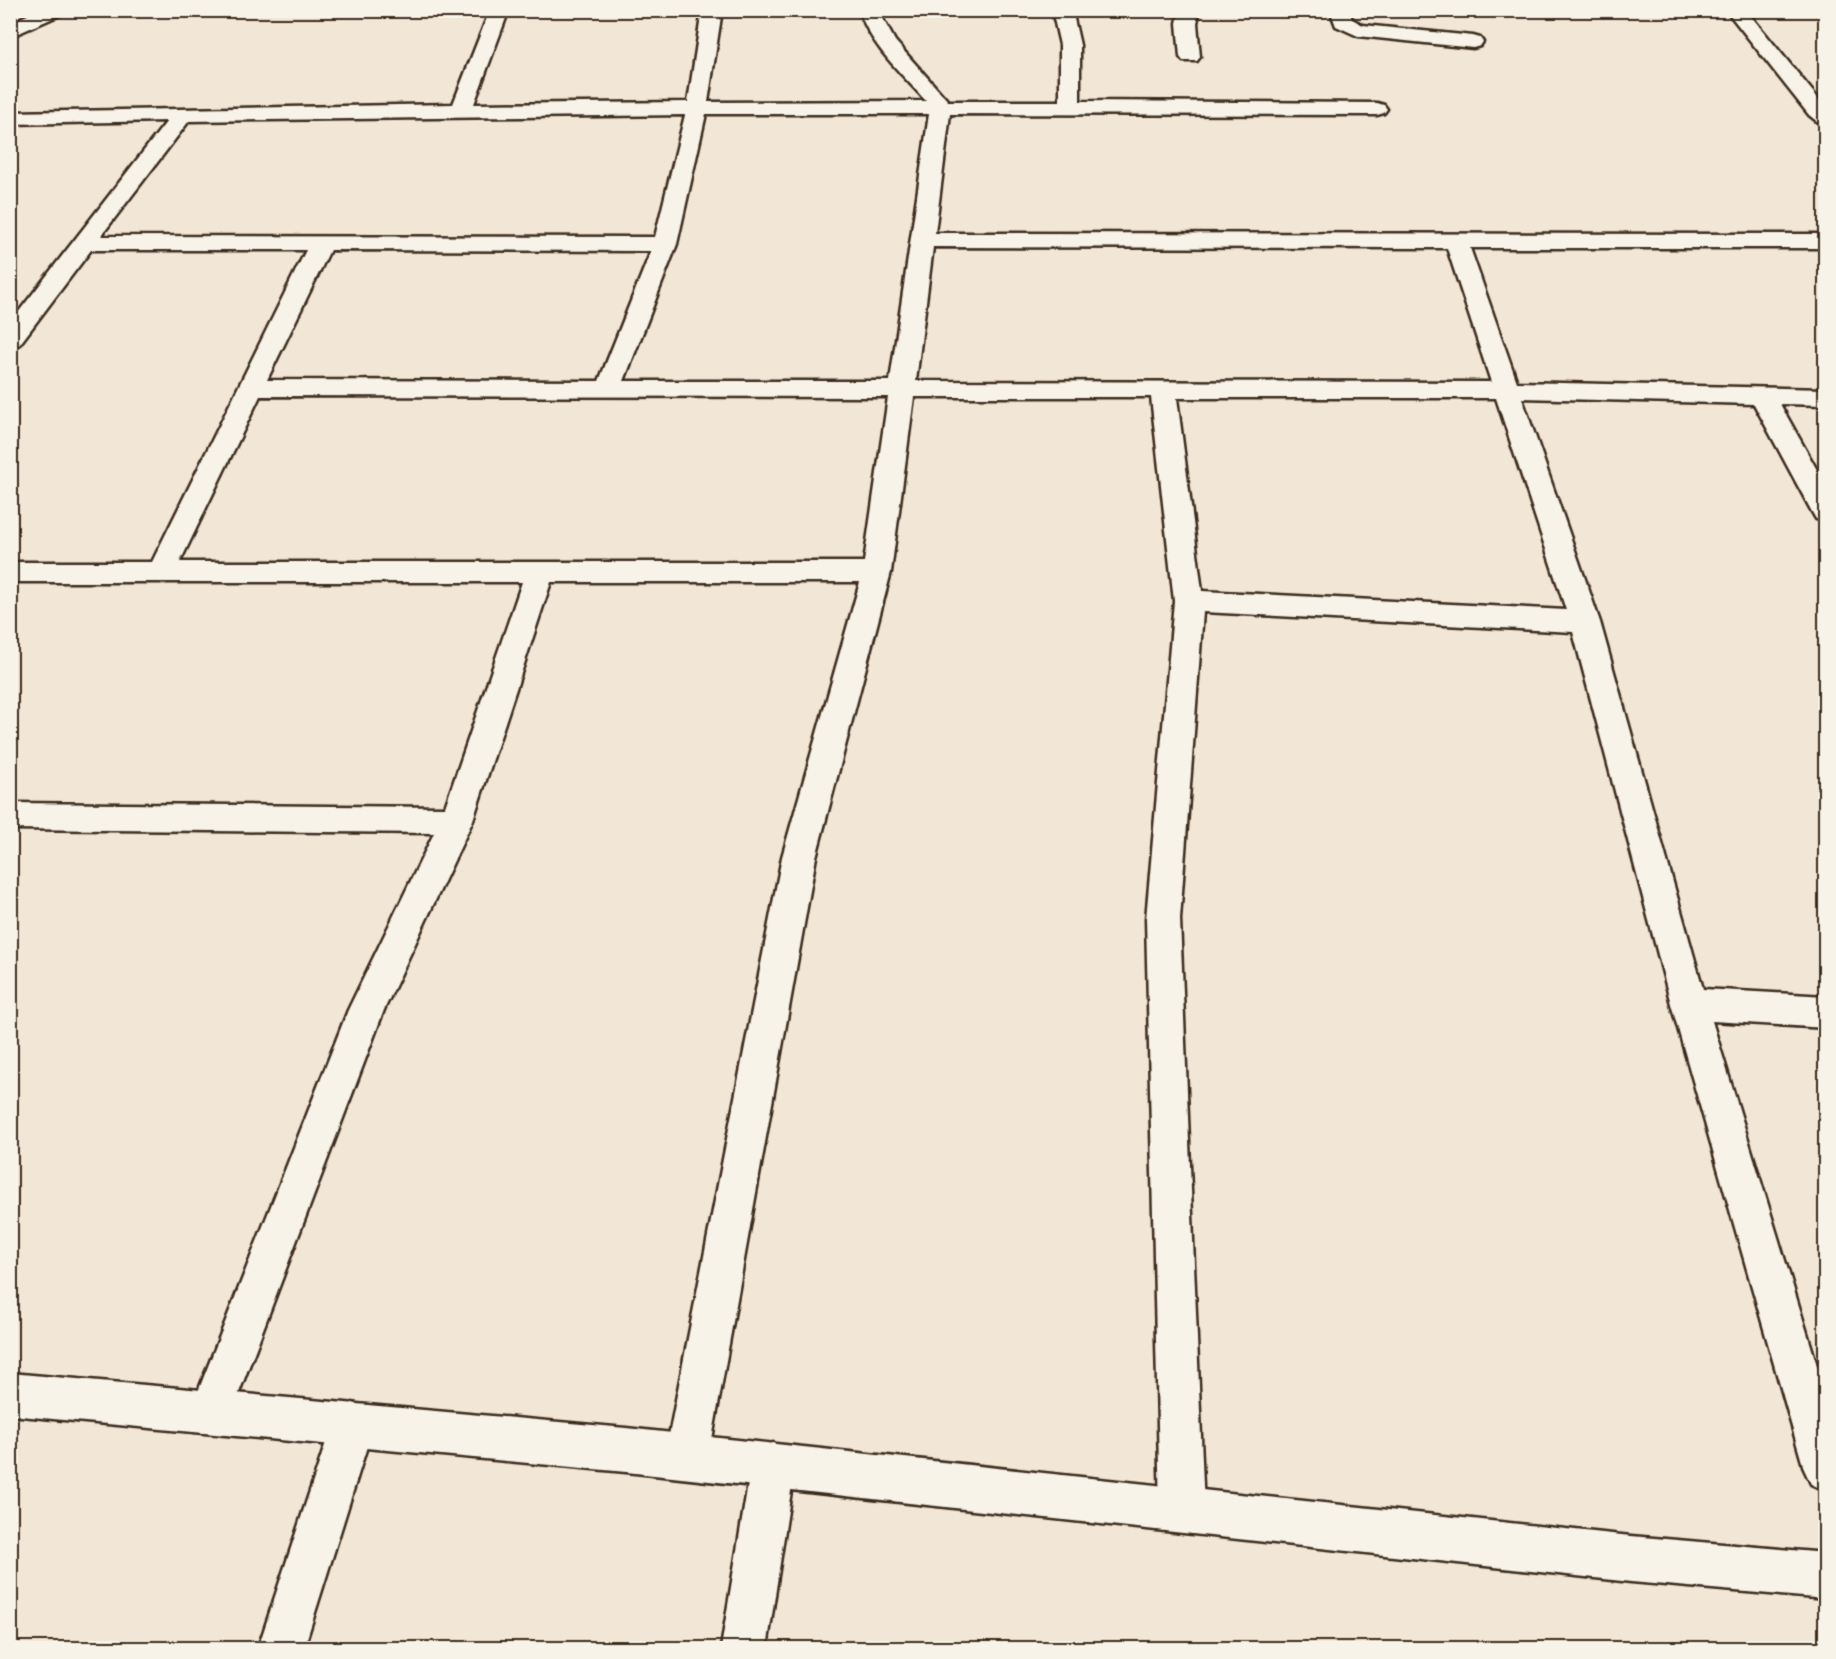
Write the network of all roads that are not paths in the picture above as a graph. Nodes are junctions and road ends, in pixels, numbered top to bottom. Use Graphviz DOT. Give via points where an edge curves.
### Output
graph roads {
  1 [pos="55,10"];
  2 [pos="500,10"];
  3 [pos="712,10"];
  4 [pos="868,10"];
  5 [pos="1062,10"];
  6 [pos="1190,10"];
  7 [pos="1339,10"];
  8 [pos="1736,10"];
  9 [pos="10,31"];
  10 [pos="1473,42"];
  11 [pos="1190,57"];
  12 [pos="941,106"];
  13 [pos="1070,107"];
  14 [pos="698,109"];
  15 [pos="1377,109"];
  16 [pos="461,111"];
  17 [pos="183,114"];
  18 [pos="10,118"];
  19 [pos="1826,119"];
  20 [pos="922,240"];
  21 [pos="1456,241"];
  22 [pos="1826,241"];
  23 [pos="84,243"];
  24 [pos="321,244"];
  25 [pos="665,244"];
  26 [pos="10,340"];
  27 [pos="250,388"];
  28 [pos="608,389"];
  29 [pos="902,390"];
  30 [pos="1163,390"];
  31 [pos="1506,390"];
  32 [pos="1763,396"];
  33 [pos="1826,397"];
  34 [pos="1825,510"];
  35 [pos="10,572"];
  36 [pos="160,572"];
  37 [pos="540,572"];
  38 [pos="877,572"];
  39 [pos="1188,601"];
  40 [pos="1585,622"];
  41 [pos="10,816"];
  42 [pos="457,820"];
  43 [pos="1689,1004"];
  44 [pos="1826,1012"];
  45 [pos="10,1394"];
  46 [pos="211,1412"];
  47 [pos="352,1424"];
  48 [pos="687,1456"];
  49 [pos="773,1465"];
  50 [pos="1826,1469"];
  51 [pos="1182,1510"];
  52 [pos="1826,1576"];
  53 [pos="281,1648"];
  54 [pos="744,1648"];
  1 -- 9 [label="street"];
  2 -- 16 [label="street"];
  3 -- 14 [label="street"];
  4 -- 12 [label="street" via="869,18 887,42"];
  5 -- 13 [label="street" via="1070,45"];
  6 -- 11 [label="street"];
  7 -- 10 [label="street" via="1343,22 1358,30"];
  8 -- 19 [label="street"];
  12 -- 13 [label="street"];
  12 -- 14 [label="street"];
  12 -- 20 [label="street"];
  13 -- 15 [label="street"];
  14 -- 16 [label="street"];
  14 -- 25 [label="street"];
  16 -- 17 [label="street"];
  17 -- 18 [label="street"];
  17 -- 23 [label="street"];
  20 -- 21 [label="street"];
  20 -- 29 [label="street"];
  21 -- 22 [label="street"];
  21 -- 31 [label="street"];
  23 -- 24 [label="street"];
  23 -- 26 [label="street"];
  24 -- 25 [label="street"];
  24 -- 27 [label="street"];
  25 -- 28 [label="street"];
  27 -- 28 [label="street"];
  27 -- 36 [label="street"];
  28 -- 29 [label="street"];
  29 -- 30 [label="street"];
  29 -- 38 [label="street"];
  30 -- 31 [label="street"];
  30 -- 39 [label="street"];
  31 -- 32 [label="street"];
  31 -- 40 [label="street"];
  32 -- 33 [label="street"];
  32 -- 34 [label="street"];
  35 -- 36 [label="street"];
  36 -- 37 [label="street"];
  37 -- 38 [label="street"];
  37 -- 42 [label="street"];
  38 -- 48 [label="street" via="799,857"];
  39 -- 40 [label="street"];
  39 -- 51 [label="street" via="1163,919"];
  40 -- 43 [label="street"];
  41 -- 42 [label="street"];
  42 -- 46 [label="street" via="366,1010"];
  43 -- 44 [label="street"];
  43 -- 50 [label="street"];
  45 -- 46 [label="street"];
  46 -- 47 [label="street"];
  47 -- 48 [label="street"];
  47 -- 53 [label="street"];
  48 -- 49 [label="street"];
  49 -- 51 [label="street"];
  49 -- 54 [label="street"];
  51 -- 52 [label="street"];
}
